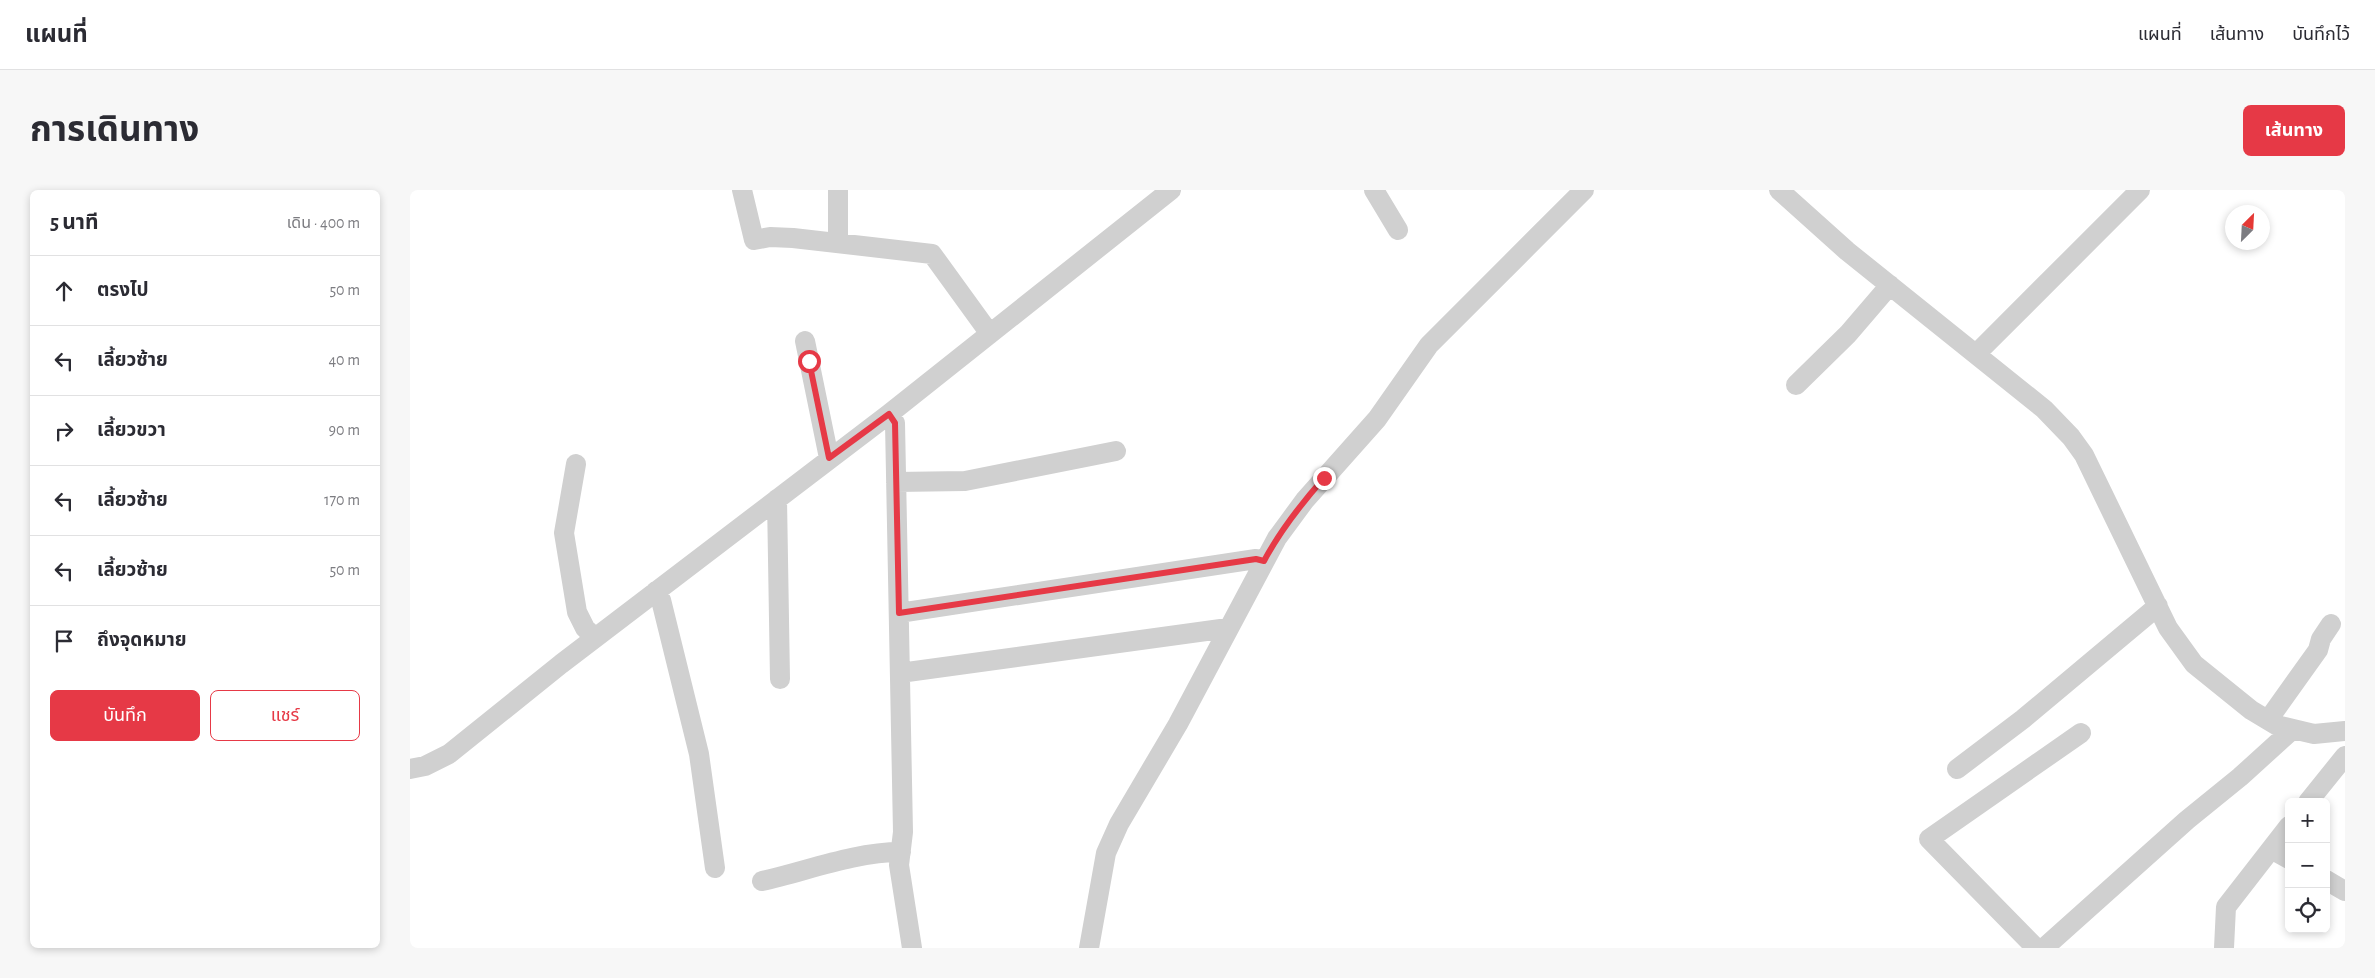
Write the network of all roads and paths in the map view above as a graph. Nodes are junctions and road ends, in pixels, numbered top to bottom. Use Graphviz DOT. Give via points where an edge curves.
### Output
graph roads {
  1 [pos="742,190"];
  2 [pos="838,190"];
  3 [pos="1171,190"];
  4 [pos="1374,190"];
  5 [pos="1584,190"];
  6 [pos="1779,190"];
  7 [pos="2140,190"];
  8 [pos="1398,230"];
  9 [pos="838,243"];
  10 [pos="1890,285"];
  11 [pos="990,334"];
  12 [pos="805,342"];
  13 [pos="1976,354"];
  14 [pos="1796,385"];
  15 [pos="889,414"];
  16 [pos="1116,452"];
  17 [pos="829,458"];
  18 [pos="576,464"];
  19 [pos="896,482"];
  20 [pos="776,499"];
  21 [pos="1264,561"];
  22 [pos="656,592"];
  23 [pos="2158,606"];
  24 [pos="899,613"];
  25 [pos="2331,624"];
  26 [pos="1228,628"];
  27 [pos="595,638"];
  28 [pos="900,673"];
  29 [pos="780,679"];
  30 [pos="2268,720"];
  31 [pos="2293,729"];
  32 [pos="2345,731"];
  33 [pos="2081,733"];
  34 [pos="2345,756"];
  35 [pos="410,769"];
  36 [pos="1957,769"];
  37 [pos="2311,798"];
  38 [pos="2285,831"];
  39 [pos="2271,849"];
  40 [pos="901,852"];
  41 [pos="2285,857"];
  42 [pos="715,868"];
  43 [pos="762,881"];
  44 [pos="2330,882"];
  45 [pos="2345,891"];
  46 [pos="912,948"];
  47 [pos="1089,948"];
  48 [pos="2036,948"];
  49 [pos="2044,948"];
  50 [pos="2224,948"];
  1 -- 9 [label="street" via="754,240 793,238"];
  2 -- 9 [label="street"];
  3 -- 11 [label="street"];
  4 -- 8 [label="street"];
  5 -- 21 [label="street" via="1429,345 1377,419 1305,500"];
  6 -- 10 [label="street"];
  7 -- 13 [label="street"];
  9 -- 11 [label="street" via="932,254"];
  10 -- 13 [label="street"];
  10 -- 14 [label="street" via="1817,367"];
  11 -- 15 [label="street"];
  12 -- 17 [label="street"];
  13 -- 23 [label="street" via="2044,409 2084,455"];
  15 -- 17 [label="street"];
  15 -- 19 [label="street" via="895,423"];
  16 -- 19 [label="street" via="965,481"];
  17 -- 20 [label="street"];
  18 -- 27 [label="street" via="564,533 577,612 585,628"];
  19 -- 24 [label="street"];
  20 -- 22 [label="street"];
  20 -- 29 [label="street"];
  21 -- 24 [label="street" via="1256,559"];
  21 -- 26 [label="street"];
  22 -- 27 [label="street"];
  22 -- 42 [label="street" via="681,675 699,754"];
  23 -- 30 [label="street" via="2168,628 2194,664"];
  23 -- 36 [label="street"];
  24 -- 28 [label="street"];
  25 -- 30 [label="street" via="2318,650"];
  26 -- 28 [label="street"];
  26 -- 47 [label="street" via="1178,724 1119,824 1105,861"];
  27 -- 35 [label="street" via="449,754 426,766"];
  28 -- 40 [label="street"];
  30 -- 31 [label="street"];
  31 -- 32 [label="street" via="2314,734"];
  31 -- 49 [label="street"];
  33 -- 48 [label="street" via="1928,839"];
  34 -- 37 [label="street"];
  38 -- 39 [label="street"];
  39 -- 41 [label="street"];
  39 -- 50 [label="street" via="2226,908"];
  40 -- 43 [label="street" via="851,859"];
  40 -- 46 [label="street" via="899,865"];
  44 -- 45 [label="street"];
}
